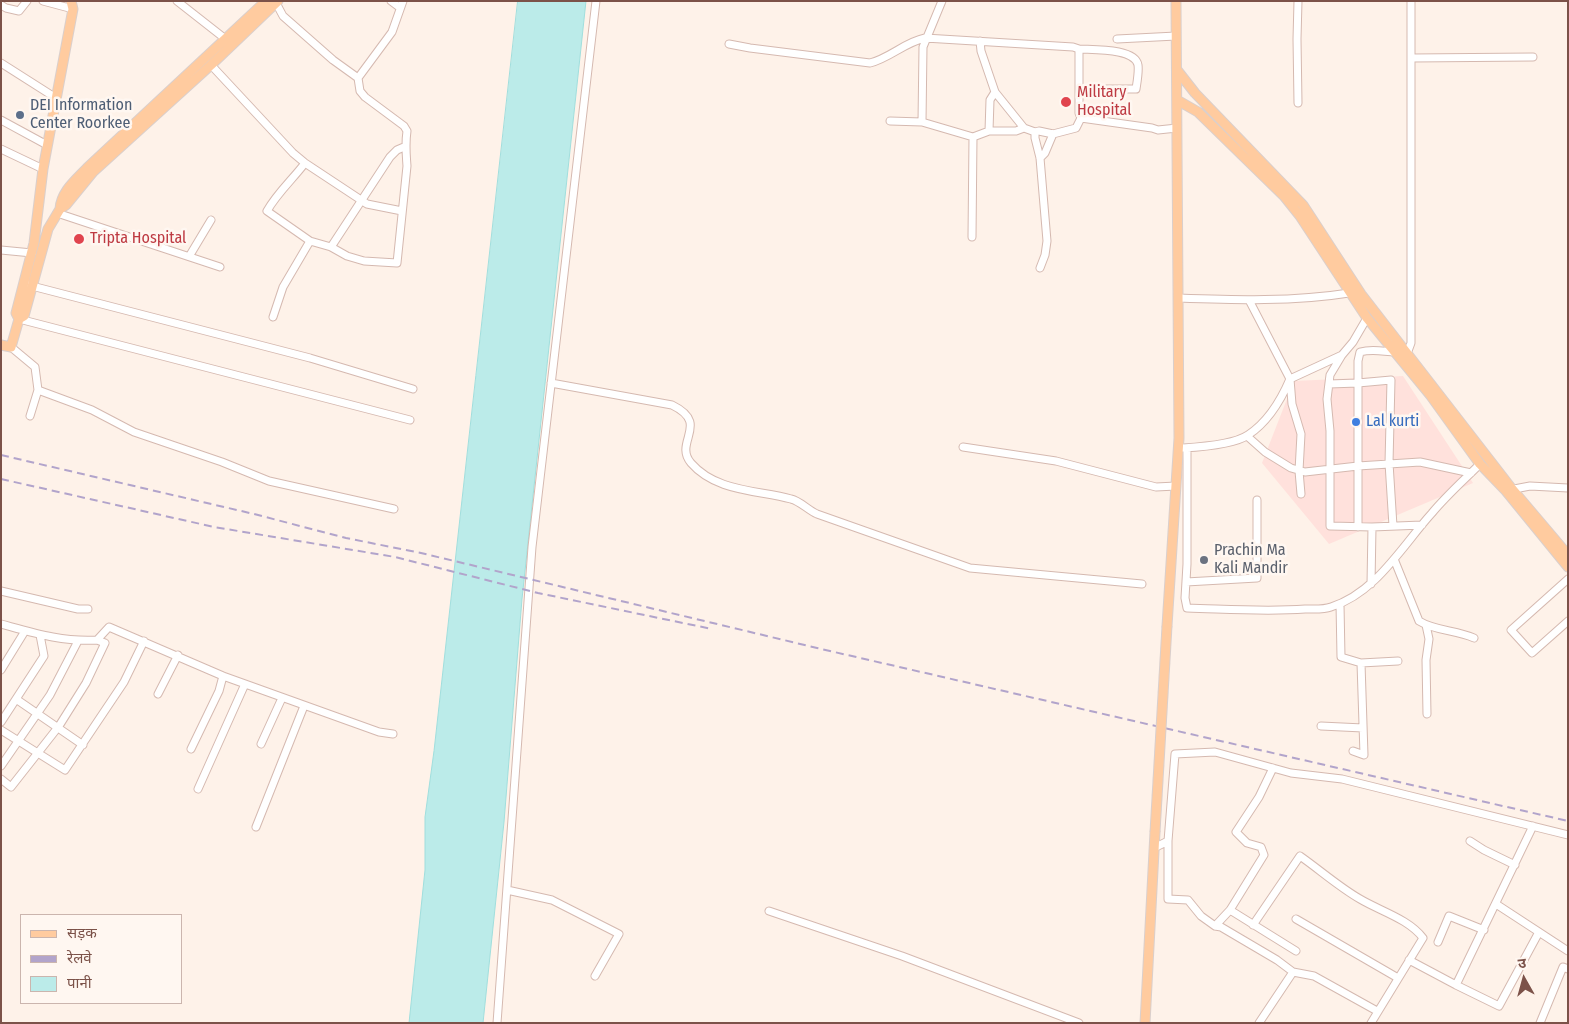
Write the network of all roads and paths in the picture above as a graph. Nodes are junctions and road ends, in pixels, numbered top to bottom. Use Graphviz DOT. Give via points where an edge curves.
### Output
graph roads {
  1 [pos="27,1"];
  2 [pos="42,1"];
  3 [pos="176,1"];
  4 [pos="266,1"];
  5 [pos="391,1"];
  6 [pos="596,1"];
  7 [pos="942,1"];
  8 [pos="1176,1"];
  9 [pos="1298,1"];
  10 [pos="1411,1"];
  11 [pos="276,2"];
  12 [pos="74,4"];
  13 [pos="401,4"];
  14 [pos="1,5"];
  15 [pos="1176,36"];
  16 [pos="925,38"];
  17 [pos="1117,39"];
  18 [pos="980,41"];
  19 [pos="230,42"];
  20 [pos="729,44"];
  21 [pos="1079,49"];
  22 [pos="1533,57"];
  23 [pos="1412,58"];
  24 [pos="1,64"];
  25 [pos="211,65"];
  26 [pos="1177,69"];
  27 [pos="358,78"];
  28 [pos="1080,89"];
  29 [pos="995,92"];
  30 [pos="56,98"];
  31 [pos="1177,100"];
  32 [pos="1298,102"];
  33 [pos="1081,118"];
  34 [pos="1,120"];
  35 [pos="890,121"];
  36 [pos="922,122"];
  37 [pos="1024,128"];
  38 [pos="1177,128"];
  39 [pos="989,131"];
  40 [pos="1035,132"];
  41 [pos="1053,134"];
  42 [pos="973,137"];
  43 [pos="47,145"];
  44 [pos="404,147"];
  45 [pos="1,149"];
  46 [pos="1040,158"];
  47 [pos="305,163"];
  48 [pos="43,169"];
  49 [pos="361,201"];
  50 [pos="402,211"];
  51 [pos="56,214"];
  52 [pos="37,217"];
  53 [pos="211,220"];
  54 [pos="972,237"];
  55 [pos="310,241"];
  56 [pos="331,247"];
  57 [pos="1,250"];
  58 [pos="32,253"];
  59 [pos="190,255"];
  60 [pos="220,266"];
  61 [pos="1040,268"];
  62 [pos="28,285"];
  63 [pos="1349,292"];
  64 [pos="1178,298"];
  65 [pos="1249,300"];
  66 [pos="273,318"];
  67 [pos="1367,318"];
  68 [pos="19,320"];
  69 [pos="1353,342"];
  70 [pos="1,345"];
  71 [pos="12,348"];
  72 [pos="1364,351"];
  73 [pos="1401,353"];
  74 [pos="1342,355"];
  75 [pos="1290,379"];
  76 [pos="551,383"];
  77 [pos="1358,383"];
  78 [pos="1329,384"];
  79 [pos="413,389"];
  80 [pos="38,390"];
  81 [pos="30,416"];
  82 [pos="410,420"];
  83 [pos="1247,436"];
  84 [pos="963,447"];
  85 [pos="1183,448"];
  86 [pos="1390,463"];
  87 [pos="1480,464"];
  88 [pos="1358,466"];
  89 [pos="1330,469"];
  90 [pos="1299,470"];
  91 [pos="1471,473"];
  92 [pos="1176,486"];
  93 [pos="1568,488"];
  94 [pos="1509,490"];
  95 [pos="1301,494"];
  96 [pos="1257,500"];
  97 [pos="394,508"];
  98 [pos="1422,524"];
  99 [pos="1393,526"];
  100 [pos="1358,527"];
  101 [pos="1372,527"];
  102 [pos="1568,555"];
  103 [pos="1394,559"];
  104 [pos="1568,567"];
  105 [pos="1568,579"];
  106 [pos="1186,582"];
  107 [pos="1142,584"];
  108 [pos="1371,584"];
  109 [pos="1,592"];
  110 [pos="1340,604"];
  111 [pos="88,609"];
  112 [pos="1568,621"];
  113 [pos="1,624"];
  114 [pos="1426,625"];
  115 [pos="25,631"];
  116 [pos="40,635"];
  117 [pos="1474,638"];
  118 [pos="97,640"];
  119 [pos="78,641"];
  120 [pos="144,641"];
  121 [pos="178,655"];
  122 [pos="4,660"];
  123 [pos="1398,661"];
  124 [pos="1360,663"];
  125 [pos="1,670"];
  126 [pos="223,676"];
  127 [pos="246,684"];
  128 [pos="158,694"];
  129 [pos="282,698"];
  130 [pos="16,699"];
  131 [pos="304,706"];
  132 [pos="38,713"];
  133 [pos="1427,714"];
  134 [pos="1,722"];
  135 [pos="59,726"];
  136 [pos="1321,726"];
  137 [pos="1363,728"];
  138 [pos="1,730"];
  139 [pos="393,734"];
  140 [pos="18,742"];
  141 [pos="261,744"];
  142 [pos="84,745"];
  143 [pos="191,749"];
  144 [pos="1353,751"];
  145 [pos="38,754"];
  146 [pos="1,766"];
  147 [pos="1273,768"];
  148 [pos="1,779"];
  149 [pos="198,789"];
  150 [pos="1533,826"];
  151 [pos="256,827"];
  152 [pos="1568,835"];
  153 [pos="1168,841"];
  154 [pos="1470,842"];
  155 [pos="1154,848"];
  156 [pos="1515,865"];
  157 [pos="507,890"];
  158 [pos="1496,904"];
  159 [pos="1230,910"];
  160 [pos="770,911"];
  161 [pos="1296,919"];
  162 [pos="1253,925"];
  163 [pos="1215,926"];
  164 [pos="1484,930"];
  165 [pos="1539,932"];
  166 [pos="1438,942"];
  167 [pos="1296,951"];
  168 [pos="1568,951"];
  169 [pos="1409,960"];
  170 [pos="1568,969"];
  171 [pos="1293,972"];
  172 [pos="595,976"];
  173 [pos="1398,978"];
  174 [pos="1456,984"];
  175 [pos="1377,1011"];
  176 [pos="497,1023"];
  177 [pos="1079,1023"];
  178 [pos="1145,1023"];
  179 [pos="1259,1023"];
  180 [pos="1371,1023"];
  181 [pos="1540,1023"];
  1 -- 14 [label="street" via="19,11"];
  2 -- 12 [label="street"];
  3 -- 19 [label="street"];
  4 -- 19 [label="main road"];
  5 -- 13 [label="street"];
  6 -- 76 [label="street"];
  7 -- 16 [label="street"];
  8 -- 15 [label="main road"];
  9 -- 32 [label="street"];
  10 -- 23 [label="street"];
  11 -- 19 [label="main road"];
  11 -- 27 [label="street" via="283,16"];
  12 -- 30 [label="main road"];
  13 -- 27 [label="street" via="392,32"];
  15 -- 17 [label="street"];
  15 -- 26 [label="main road"];
  16 -- 18 [label="street"];
  16 -- 20 [label="street" via="870,63"];
  16 -- 36 [label="street" via="922,47"];
  18 -- 21 [label="street" via="1074,46"];
  18 -- 29 [label="street"];
  19 -- 25 [label="main road"];
  19 -- 51 [label="main road" via="88,167 64,192"];
  21 -- 28 [label="street"];
  21 -- 28 [label="street" via="1122,52 1133,56 1138,64 1136,89"];
  22 -- 23 [label="street"];
  23 -- 73 [label="street" via="1412,326 1408,351"];
  24 -- 30 [label="street"];
  25 -- 47 [label="street"];
  25 -- 51 [label="main road" via="94,172"];
  26 -- 31 [label="main road"];
  26 -- 73 [label="main road" via="1195,93 1303,205"];
  27 -- 44 [label="street" via="364,97 404,126 407,131"];
  28 -- 33 [label="street"];
  29 -- 37 [label="street"];
  29 -- 39 [label="street" via="990,100"];
  30 -- 43 [label="main road"];
  31 -- 38 [label="main road"];
  31 -- 63 [label="main road" via="1198,112 1284,196"];
  33 -- 38 [label="street" via="1158,130"];
  33 -- 41 [label="street" via="1076,128"];
  34 -- 43 [label="street"];
  35 -- 36 [label="street"];
  36 -- 42 [label="street"];
  37 -- 39 [label="street" via="1016,132"];
  37 -- 40 [label="street"];
  38 -- 64 [label="main road"];
  39 -- 42 [label="street"];
  40 -- 41 [label="street"];
  40 -- 46 [label="street"];
  41 -- 46 [label="street"];
  42 -- 54 [label="street"];
  43 -- 48 [label="main road"];
  44 -- 49 [label="street" via="390,157"];
  44 -- 50 [label="street" via="407,166"];
  45 -- 48 [label="street"];
  46 -- 61 [label="street" via="1047,241 1046,255"];
  47 -- 49 [label="street"];
  47 -- 55 [label="street" via="267,211"];
  48 -- 52 [label="main road"];
  49 -- 50 [label="street"];
  49 -- 56 [label="street"];
  50 -- 56 [label="street" via="397,263 364,261"];
  51 -- 52 [label="main road"];
  51 -- 59 [label="street"];
  51 -- 62 [label="main road"];
  52 -- 58 [label="main road"];
  53 -- 59 [label="street"];
  55 -- 56 [label="street"];
  55 -- 66 [label="street" via="283,286"];
  57 -- 58 [label="street"];
  58 -- 62 [label="main road"];
  59 -- 60 [label="street"];
  62 -- 68 [label="main road" via="16,313"];
  62 -- 79 [label="street" via="310,358"];
  63 -- 65 [label="street" via="1315,298"];
  63 -- 67 [label="main road"];
  64 -- 65 [label="street"];
  64 -- 85 [label="main road"];
  65 -- 75 [label="street"];
  67 -- 69 [label="street"];
  67 -- 73 [label="main road"];
  68 -- 71 [label="main road"];
  68 -- 82 [label="street"];
  69 -- 72 [label="street"];
  69 -- 74 [label="street"];
  70 -- 71 [label="main road"];
  71 -- 80 [label="street" via="35,367"];
  72 -- 73 [label="street"];
  72 -- 77 [label="street" via="1360,352 1358,361"];
  73 -- 87 [label="main road"];
  73 -- 94 [label="main road"];
  74 -- 75 [label="street"];
  74 -- 78 [label="street" via="1330,375"];
  75 -- 83 [label="street" via="1281,399 1262,424"];
  75 -- 90 [label="street" via="1292,404 1301,434"];
  76 -- 107 [label="street" via="672,405 682,410 688,414 690,426 686,450 689,460 708,477 732,488 793,499 809,511 970,568"];
  76 -- 157 [label="street" via="532,546"];
  77 -- 78 [label="street"];
  77 -- 86 [label="street" via="1391,380"];
  77 -- 88 [label="street"];
  78 -- 89 [label="street"];
  80 -- 81 [label="street"];
  80 -- 97 [label="street" via="92,410 134,432 269,481"];
  83 -- 85 [label="street" via="1202,447"];
  83 -- 90 [label="street" via="1272,456"];
  84 -- 92 [label="street" via="1056,461 1156,487"];
  85 -- 92 [label="main road"];
  85 -- 106 [label="street"];
  86 -- 88 [label="street"];
  86 -- 91 [label="street" via="1420,462"];
  86 -- 99 [label="street"];
  87 -- 91 [label="street"];
  87 -- 94 [label="main road"];
  88 -- 89 [label="street"];
  88 -- 100 [label="street"];
  89 -- 90 [label="street"];
  89 -- 100 [label="street" via="1330,526"];
  90 -- 95 [label="street"];
  91 -- 98 [label="street"];
  92 -- 155 [label="main road, bridge"];
  93 -- 94 [label="street" via="1530,486"];
  94 -- 102 [label="main road"];
  94 -- 104 [label="main road"];
  96 -- 106 [label="street" via="1257,578"];
  98 -- 99 [label="street"];
  98 -- 103 [label="street"];
  99 -- 101 [label="street"];
  100 -- 101 [label="street"];
  101 -- 108 [label="street"];
  103 -- 108 [label="street"];
  103 -- 114 [label="street" via="1419,621"];
  105 -- 112 [label="street" via="1511,630 1532,652"];
  106 -- 110 [label="street" via="1187,608 1283,611 1330,608"];
  108 -- 110 [label="street"];
  109 -- 111 [label="street"];
  110 -- 124 [label="street" via="1341,658"];
  113 -- 115 [label="street"];
  114 -- 117 [label="street" via="1462,632"];
  114 -- 133 [label="street"];
  115 -- 116 [label="street"];
  115 -- 122 [label="street"];
  116 -- 119 [label="street"];
  116 -- 130 [label="street" via="44,656"];
  118 -- 119 [label="street"];
  118 -- 120 [label="street" via="109,627"];
  118 -- 135 [label="street" via="105,643 86,683"];
  119 -- 132 [label="street"];
  120 -- 121 [label="street"];
  120 -- 142 [label="street" via="124,682"];
  121 -- 126 [label="street"];
  121 -- 128 [label="street"];
  122 -- 125 [label="street"];
  123 -- 124 [label="street"];
  124 -- 137 [label="street"];
  126 -- 127 [label="street"];
  126 -- 143 [label="street" via="220,690"];
  127 -- 129 [label="street"];
  127 -- 149 [label="street"];
  129 -- 131 [label="street"];
  129 -- 141 [label="street"];
  130 -- 132 [label="street"];
  130 -- 134 [label="street"];
  131 -- 139 [label="street"];
  131 -- 151 [label="street"];
  132 -- 135 [label="street"];
  132 -- 140 [label="street"];
  135 -- 142 [label="street"];
  135 -- 145 [label="street"];
  136 -- 137 [label="street"];
  137 -- 144 [label="street" via="1364,754"];
  138 -- 140 [label="street"];
  140 -- 145 [label="street"];
  140 -- 146 [label="street"];
  142 -- 145 [label="street" via="66,770"];
  145 -- 148 [label="street" via="11,787"];
  147 -- 150 [label="street" via="1342,779"];
  147 -- 153 [label="street" via="1215,752 1175,754"];
  147 -- 159 [label="street" via="1236,832 1248,843 1261,847 1264,855"];
  150 -- 152 [label="street"];
  150 -- 156 [label="street"];
  153 -- 155 [label="street"];
  153 -- 163 [label="street" via="1168,898 1188,900 1201,916"];
  154 -- 156 [label="street"];
  155 -- 178 [label="main road"];
  156 -- 158 [label="street"];
  157 -- 172 [label="street" via="552,900 619,934"];
  157 -- 176 [label="street"];
  158 -- 164 [label="street"];
  158 -- 165 [label="street"];
  159 -- 162 [label="street"];
  159 -- 163 [label="street"];
  160 -- 177 [label="street" via="902,956"];
  161 -- 173 [label="street"];
  162 -- 167 [label="street"];
  162 -- 169 [label="street" via="1300,856 1361,900 1417,930 1423,938"];
  163 -- 171 [label="street"];
  164 -- 166 [label="street" via="1449,916"];
  164 -- 174 [label="street"];
  165 -- 168 [label="street"];
  165 -- 174 [label="street" via="1499,1006"];
  169 -- 173 [label="street"];
  169 -- 174 [label="street"];
  170 -- 181 [label="street" via="1563,967"];
  171 -- 175 [label="street" via="1314,976"];
  171 -- 179 [label="street"];
  173 -- 175 [label="street"];
  175 -- 180 [label="street"];
}
